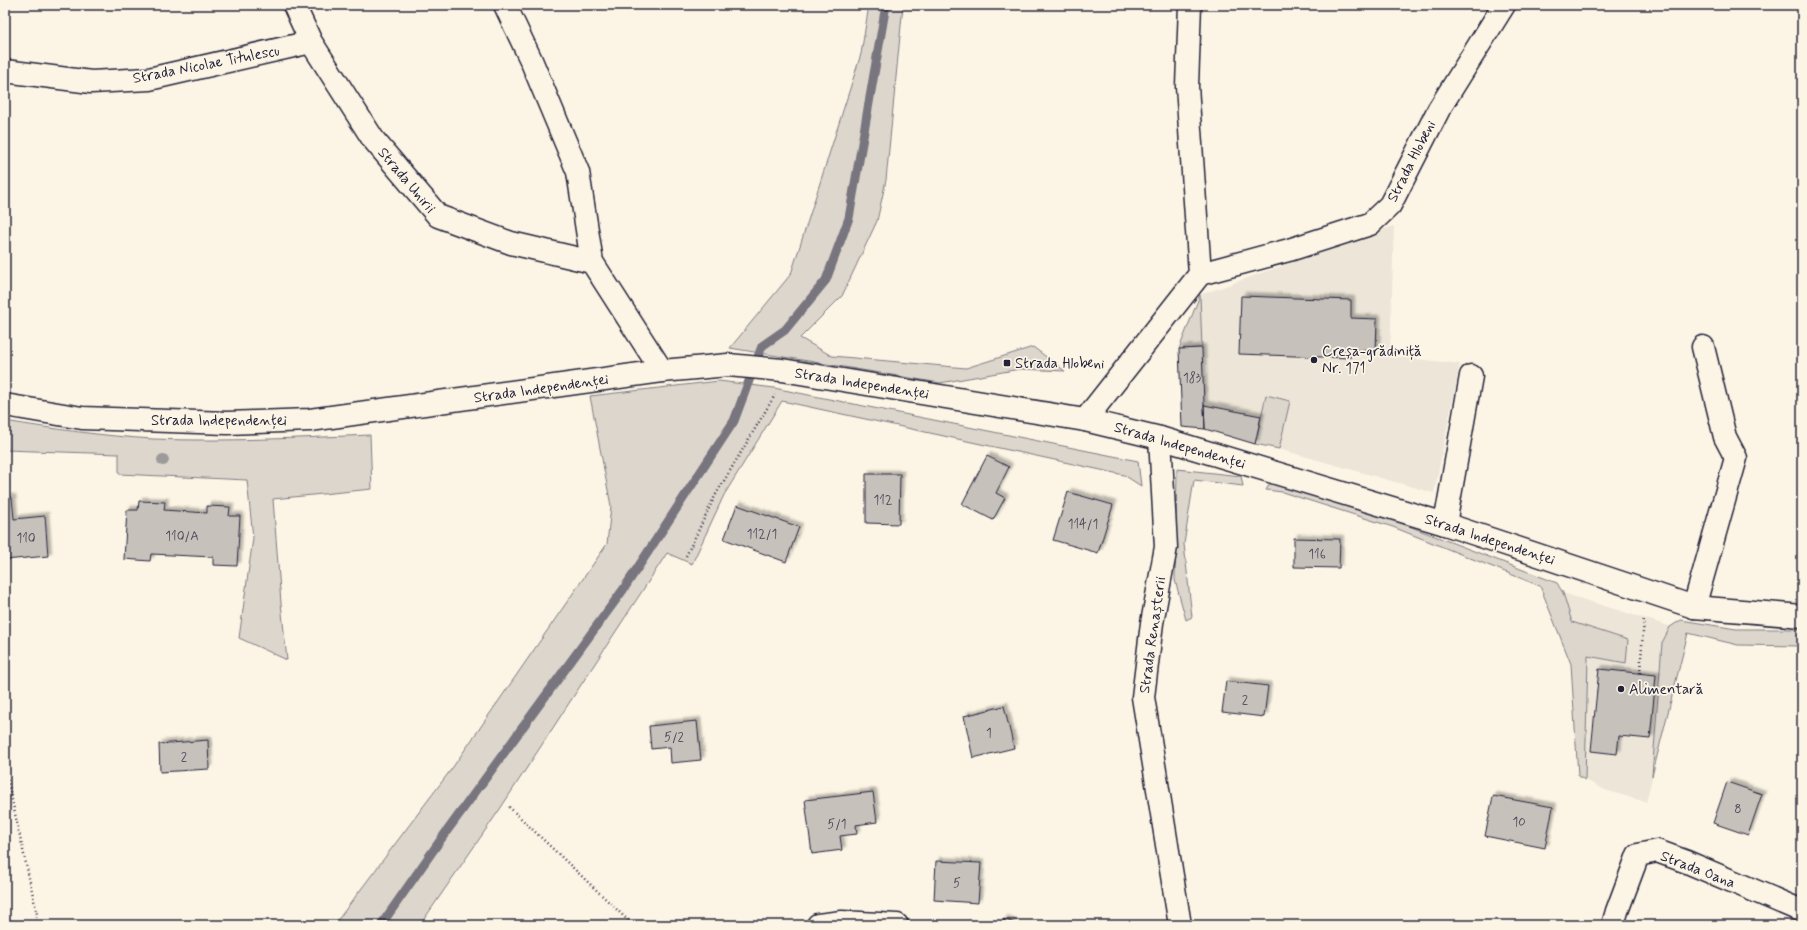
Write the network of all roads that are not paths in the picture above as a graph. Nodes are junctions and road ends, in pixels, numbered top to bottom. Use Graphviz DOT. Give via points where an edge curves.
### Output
graph roads {
  1 [pos="294,5"];
  2 [pos="505,5"];
  3 [pos="1190,5"];
  4 [pos="1504,5"];
  5 [pos="311,42"];
  6 [pos="5,71"];
  7 [pos="592,262"];
  8 [pos="1200,274"];
  9 [pos="1703,347"];
  10 [pos="662,372"];
  11 [pos="1471,376"];
  12 [pos="5,405"];
  13 [pos="1085,420"];
  14 [pos="1160,438"];
  15 [pos="1445,524"];
  16 [pos="1694,607"];
  17 [pos="1802,616"];
  18 [pos="1802,911"];
  19 [pos="818,925"];
  20 [pos="897,925"];
  21 [pos="1180,925"];
  22 [pos="1613,925"];
  1 -- 5 [label="street, Strada Unirii"];
  2 -- 7 [label="street" via="578,172"];
  3 -- 8 [label="street" via="1187,86"];
  4 -- 8 [label="street, Strada Hlobeni" via="1439,109 1390,206 1370,224 1289,250"];
  5 -- 6 [label="street, Strada Nicolae Titulescu" via="148,79 91,82"];
  5 -- 7 [label="street, Strada Unirii" via="373,139 438,216 511,243"];
  7 -- 10 [label="street"];
  8 -- 13 [label="street"];
  9 -- 16 [label="street" via="1725,437 1736,458"];
  10 -- 12 [label="street, Strada Independenței" via="310,420 227,423 82,418"];
  10 -- 13 [label="street, Strada Independenței" via="728,364 786,370"];
  11 -- 15 [label="street"];
  13 -- 14 [label="street, Strada Independenței"];
  14 -- 15 [label="street, Strada Independenței"];
  14 -- 21 [label="street, Strada Renașterii" via="1166,547 1152,623 1143,697"];
  15 -- 16 [label="street, Strada Independenței"];
  16 -- 17 [label="street, Strada Independenței"];
  18 -- 22 [label="street, Strada Oana" via="1657,851 1638,856"];
  19 -- 20 [label="street" via="842,922"];
}
